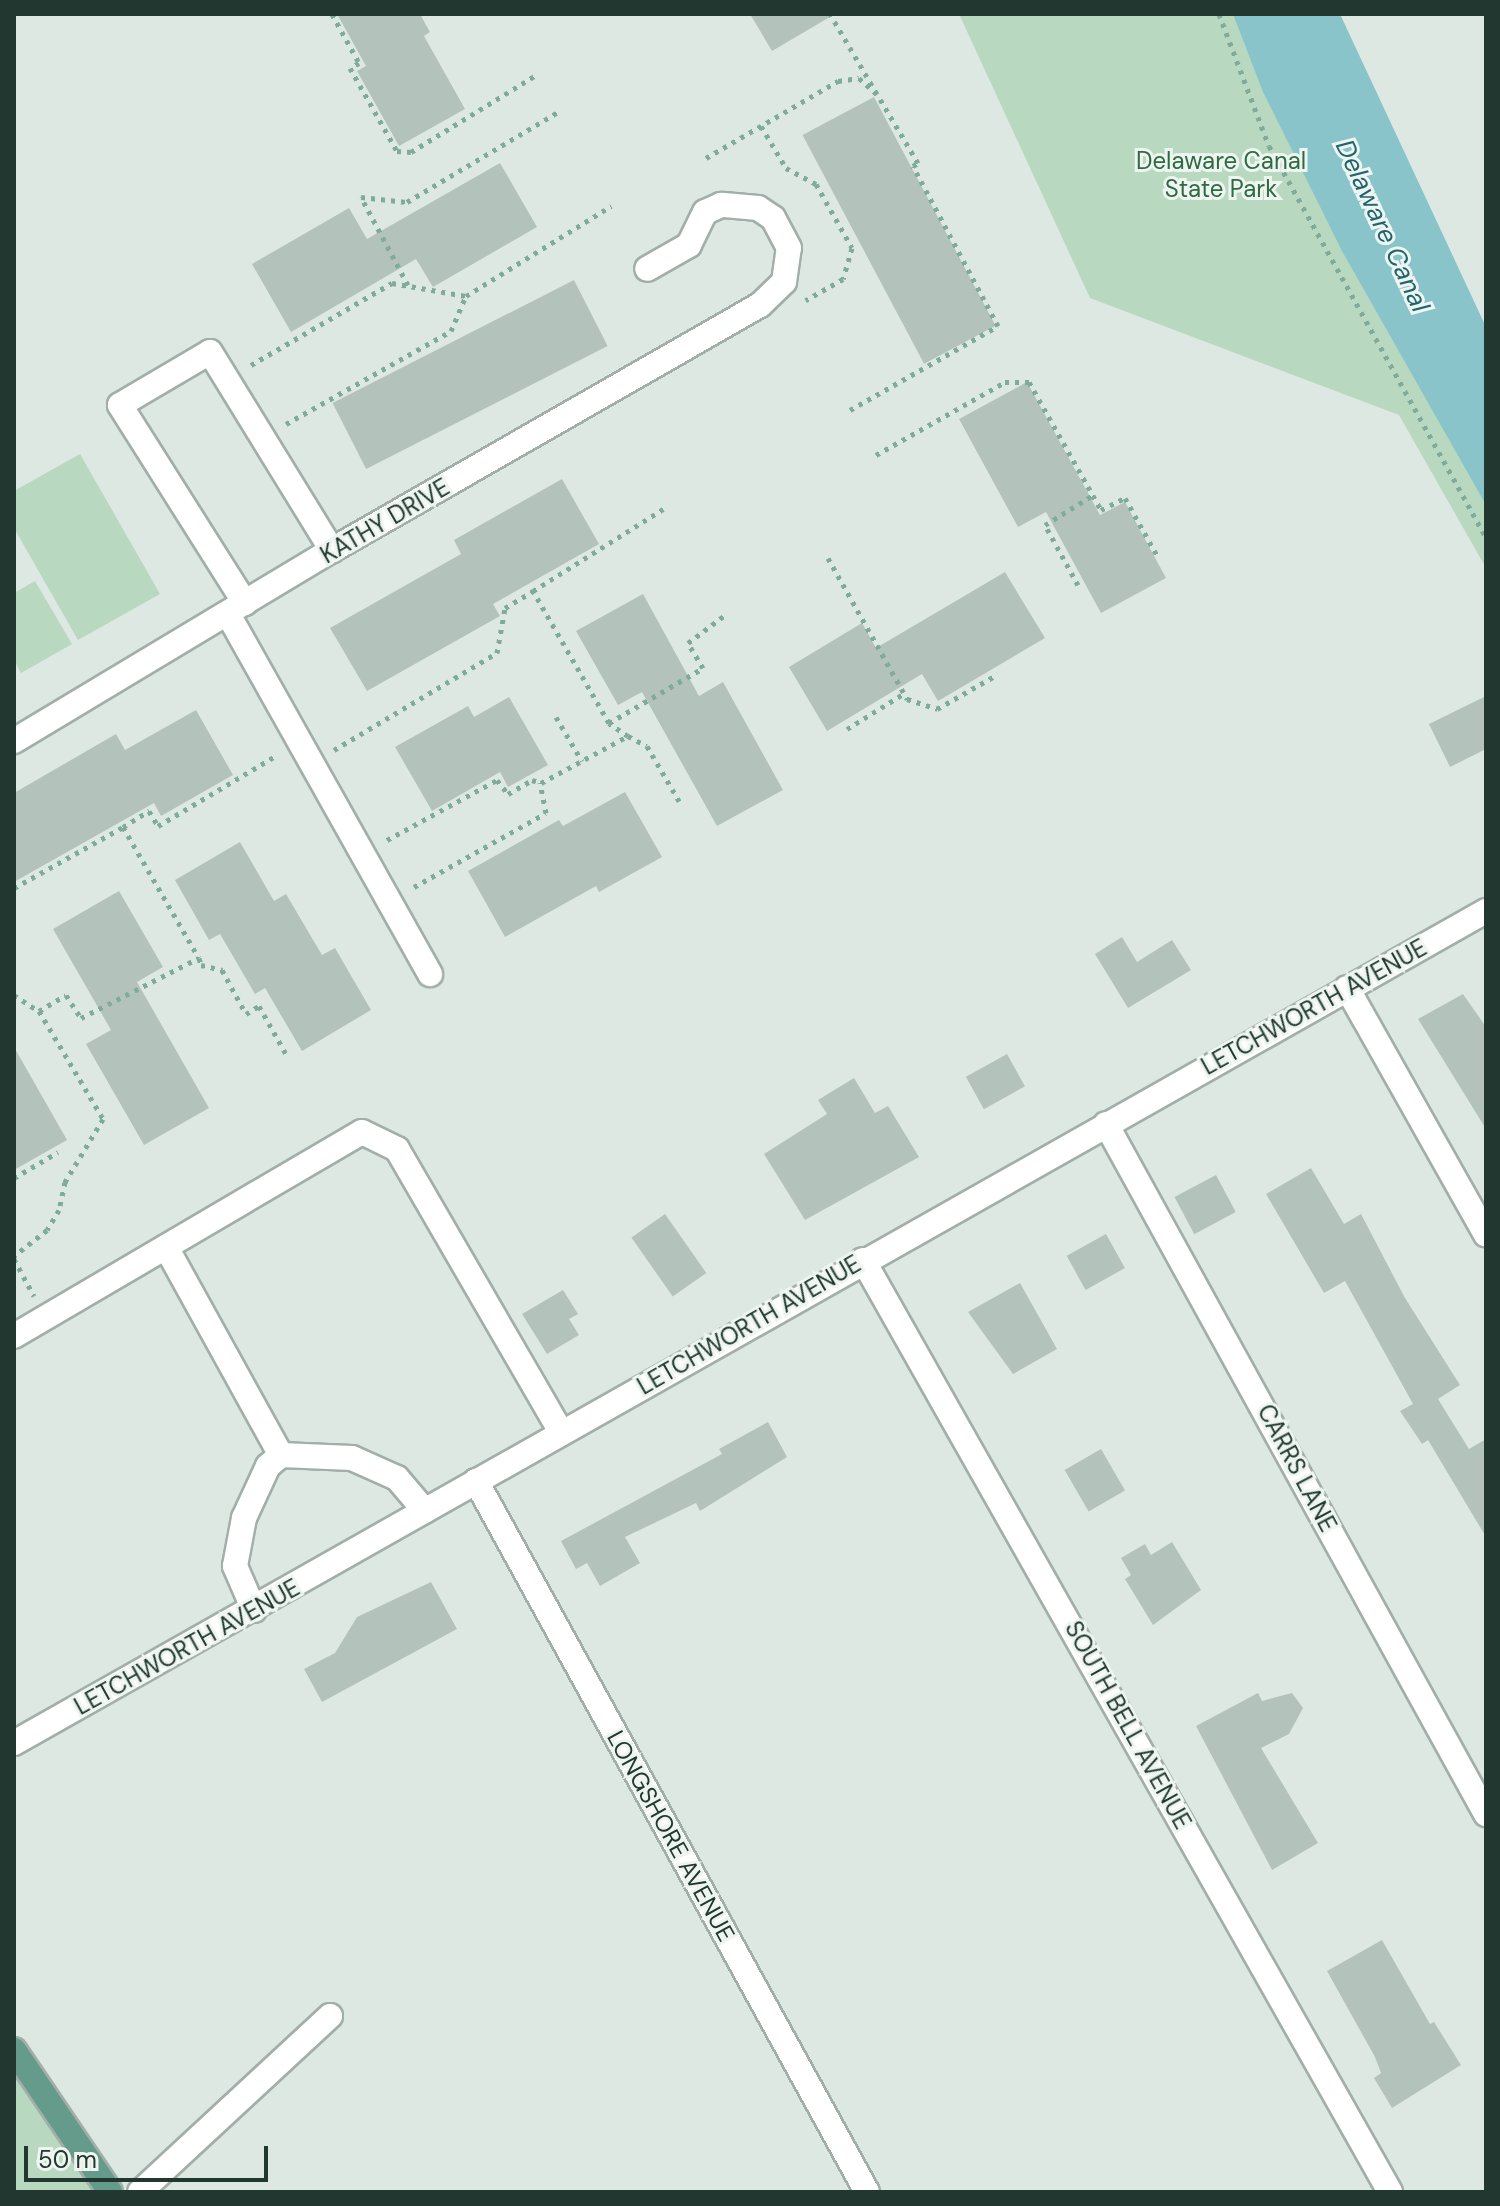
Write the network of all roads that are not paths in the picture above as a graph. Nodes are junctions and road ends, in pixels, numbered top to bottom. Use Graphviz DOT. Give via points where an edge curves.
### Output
graph roads {
  1 [pos="647,269"];
  2 [pos="332,550"];
  3 [pos="236,608"];
  4 [pos="14,741"];
  5 [pos="1486,911"];
  6 [pos="430,974"];
  7 [pos="1347,988"];
  8 [pos="1106,1124"];
  9 [pos="1486,1235"];
  10 [pos="166,1247"];
  11 [pos="863,1260"];
  12 [pos="14,1336"];
  13 [pos="561,1432"];
  14 [pos="281,1455"];
  15 [pos="476,1481"];
  16 [pos="425,1511"];
  17 [pos="254,1610"];
  18 [pos="14,1743"];
  19 [pos="1486,1814"];
  20 [pos="330,2016"];
  21 [pos="14,2050"];
  22 [pos="110,2192"];
  23 [pos="140,2192"];
  24 [pos="867,2192"];
  25 [pos="1390,2192"];
  1 -- 2 [label="street, KATHY DRIVE" via="689,245 705,212 721,205 758,208 773,218 789,248 784,282 760,305"];
  2 -- 3 [label="street, KATHY DRIVE"];
  2 -- 3 [label="street" via="210,352 120,405"];
  3 -- 4 [label="street, KATHY DRIVE"];
  3 -- 6 [label="street" via="299,742"];
  5 -- 7 [label="street, LETCHWORTH AVENUE"];
  7 -- 8 [label="street, LETCHWORTH AVENUE"];
  7 -- 9 [label="street"];
  8 -- 11 [label="street, LETCHWORTH AVENUE"];
  8 -- 19 [label="street, CARRS LANE"];
  10 -- 12 [label="street"];
  10 -- 13 [label="street" via="362,1132 397,1149"];
  10 -- 14 [label="street"];
  11 -- 13 [label="street, LETCHWORTH AVENUE"];
  11 -- 25 [label="street, SOUTH BELL AVENUE"];
  13 -- 15 [label="street, LETCHWORTH AVENUE"];
  14 -- 16 [label="street" via="352,1458 397,1478"];
  14 -- 17 [label="street" via="268,1466 244,1518 235,1566"];
  15 -- 16 [label="street, LETCHWORTH AVENUE"];
  15 -- 24 [label="street, LONGSHORE AVENUE"];
  16 -- 17 [label="street, LETCHWORTH AVENUE"];
  17 -- 18 [label="street, LETCHWORTH AVENUE"];
  20 -- 23 [label="street"];
  21 -- 22 [label="main road"];
}
